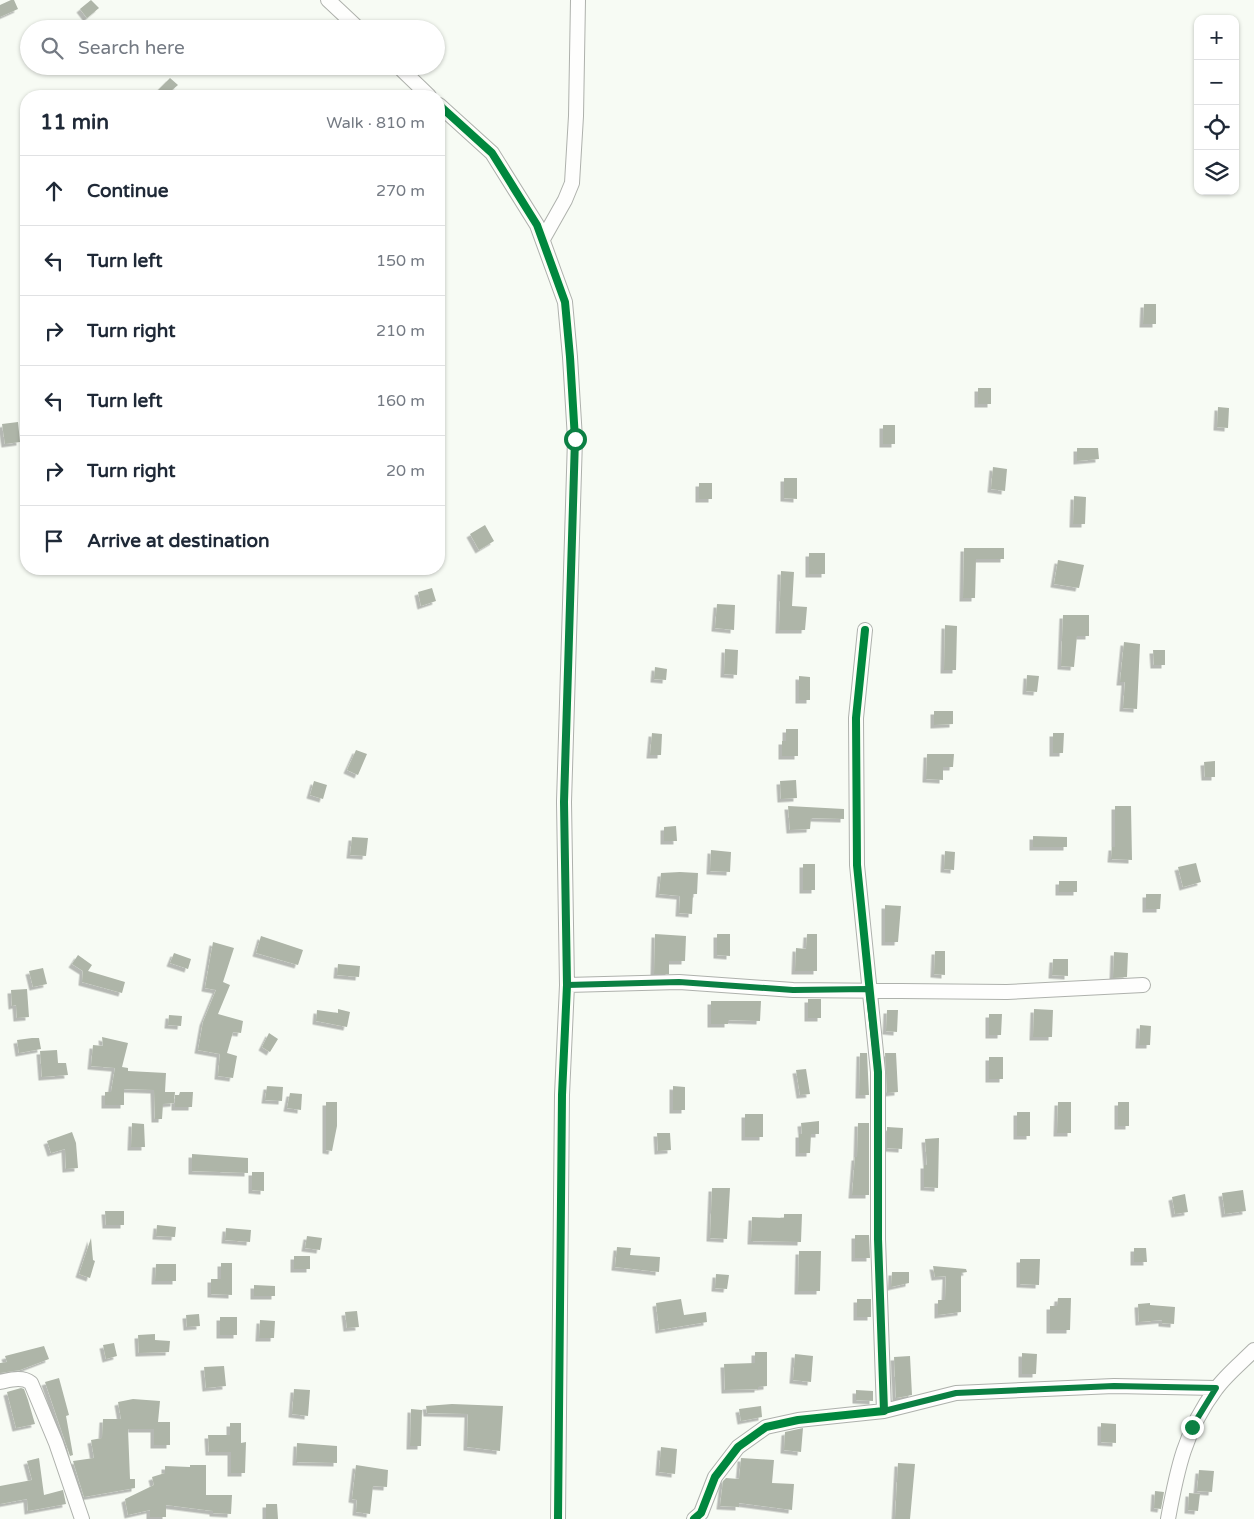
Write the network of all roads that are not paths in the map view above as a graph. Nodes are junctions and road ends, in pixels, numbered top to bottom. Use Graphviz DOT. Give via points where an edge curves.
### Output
graph roads {
  1 [pos="328,0"];
  2 [pos="578,0"];
  3 [pos="349,20"];
  4 [pos="407,75"];
  5 [pos="423,90"];
  6 [pos="445,110"];
  7 [pos="543,239"];
  8 [pos="865,630"];
  9 [pos="567,985"];
  10 [pos="1143,985"];
  11 [pos="868,989"];
  12 [pos="1254,1350"];
  13 [pos="0,1382"];
  14 [pos="1216,1388"];
  15 [pos="884,1411"];
  16 [pos="82,1519"];
  17 [pos="558,1519"];
  18 [pos="694,1519"];
  19 [pos="1168,1519"];
  1 -- 3 [label="street"];
  2 -- 7 [label="street" via="572,183"];
  4 -- 5 [label="street"];
  6 -- 7 [label="street" via="492,153"];
  7 -- 9 [label="street" via="565,302 575,439 564,802"];
  8 -- 11 [label="street" via="856,718 857,865"];
  9 -- 11 [label="street" via="679,982 793,990"];
  9 -- 17 [label="street" via="562,1094"];
  10 -- 11 [label="street" via="1007,992"];
  11 -- 15 [label="street" via="878,1072 878,1239"];
  12 -- 14 [label="street"];
  13 -- 16 [label="street" via="19,1379 31,1383"];
  14 -- 15 [label="street" via="1114,1386 956,1393"];
  14 -- 19 [label="street" via="1188,1435 1179,1460"];
  15 -- 18 [label="street" via="798,1420 766,1427 738,1447 715,1477 700,1513"];
}
